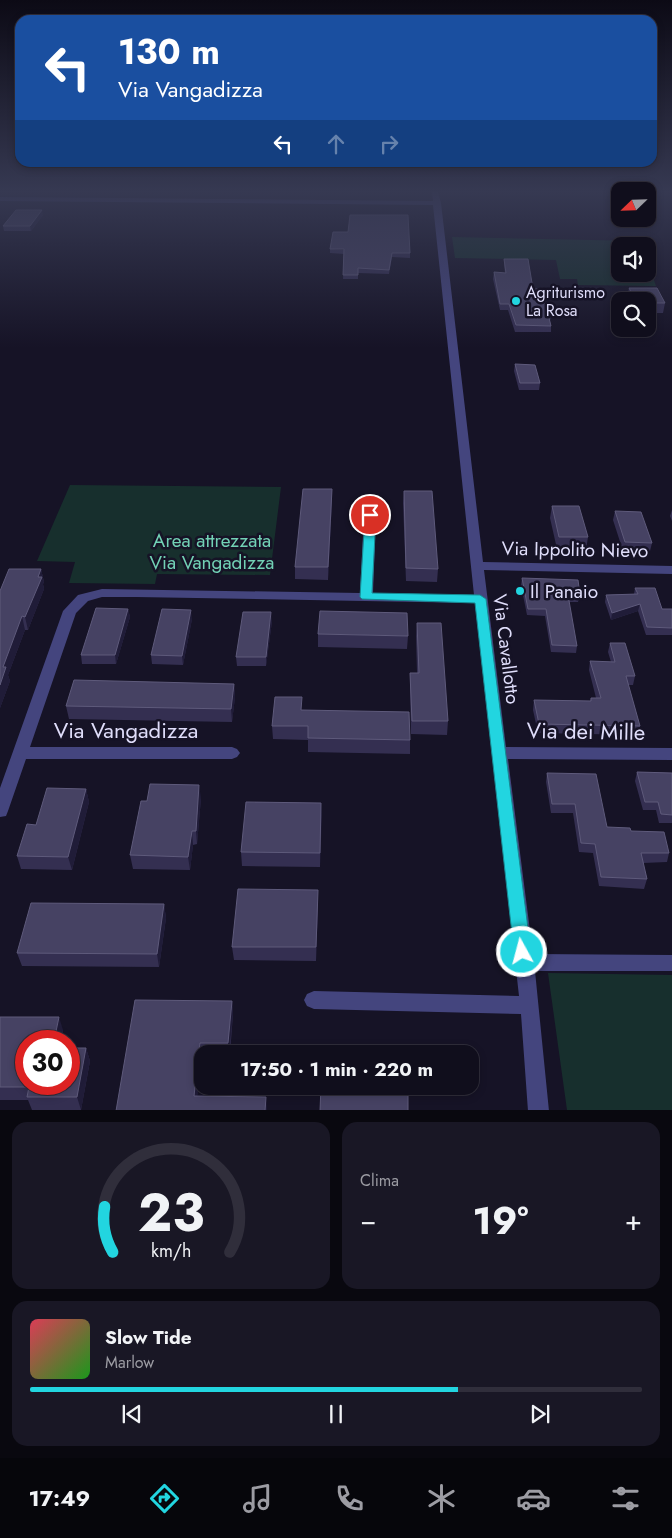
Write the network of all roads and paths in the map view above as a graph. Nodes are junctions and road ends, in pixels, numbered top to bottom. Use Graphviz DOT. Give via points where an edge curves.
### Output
graph roads {
  1 [pos="441,244"];
  2 [pos="370,515"];
  3 [pos="476,566"];
  4 [pos="672,570"];
  5 [pos="366,597"];
  6 [pos="480,599"];
  7 [pos="20,753"];
  8 [pos="232,753"];
  9 [pos="500,753"];
  10 [pos="672,754"];
  11 [pos="0,811"];
  12 [pos="524,962"];
  13 [pos="672,963"];
  14 [pos="314,1000"];
  15 [pos="530,1005"];
  16 [pos="539,1110"];
  1 -- 3 [label="street, Via Cavallotto"];
  2 -- 5 [label="street"];
  3 -- 4 [label="street, Via Ippolito Nievo"];
  3 -- 6 [label="street, Via Cavallotto"];
  5 -- 6 [label="street, Via Vangadizza"];
  5 -- 7 [label="street, Via Vangadizza" via="102,593 83,598 70,611"];
  6 -- 9 [label="street, Via Cavallotto"];
  7 -- 8 [label="street, Via Vangadizza"];
  7 -- 11 [label="street, Via Vangadizza"];
  9 -- 10 [label="street, Via dei Mille"];
  9 -- 12 [label="street, Via Cavallotto"];
  12 -- 13 [label="street"];
  12 -- 15 [label="street, Via Cavallotto"];
  14 -- 15 [label="street"];
  15 -- 16 [label="street, Via Cavallotto"];
}
